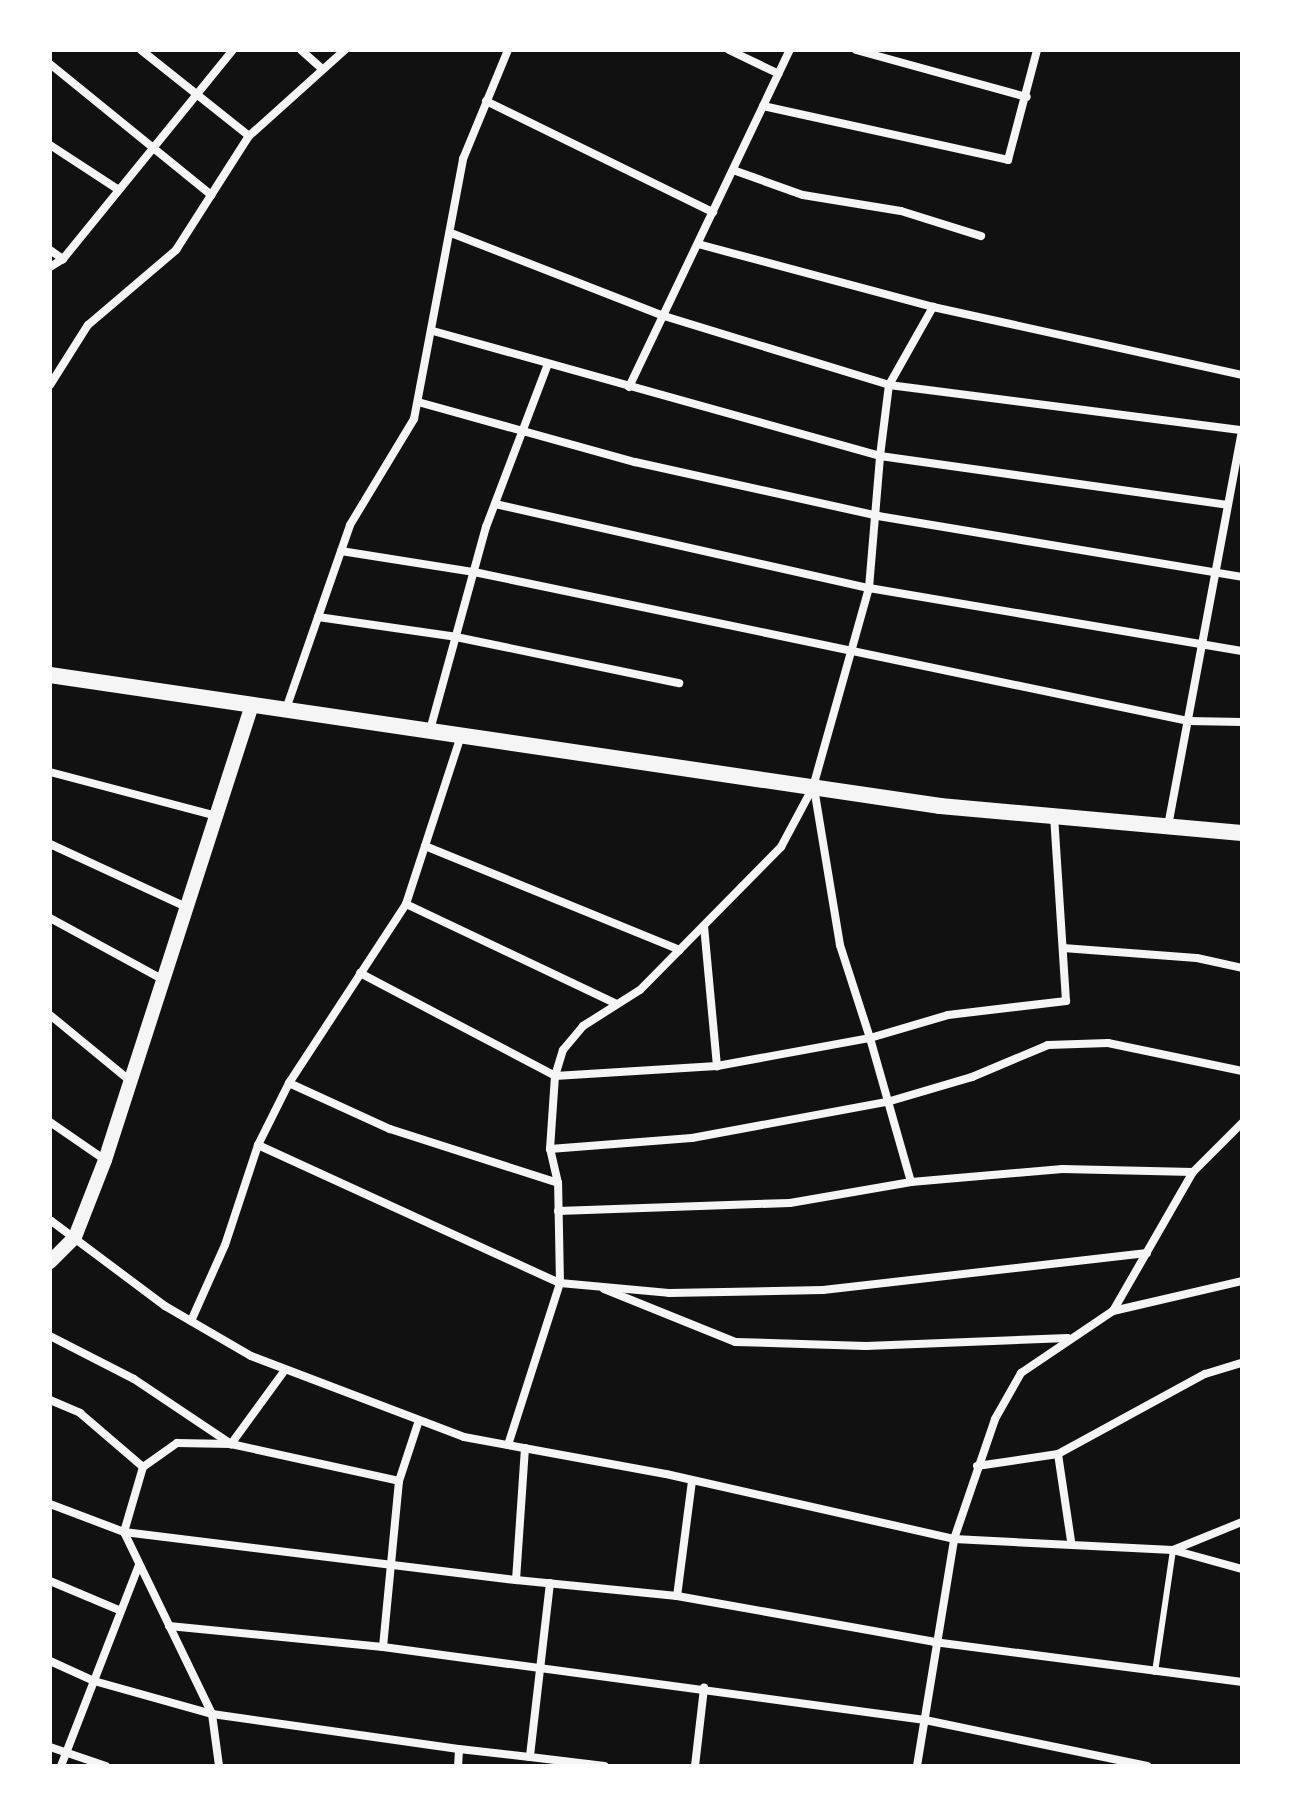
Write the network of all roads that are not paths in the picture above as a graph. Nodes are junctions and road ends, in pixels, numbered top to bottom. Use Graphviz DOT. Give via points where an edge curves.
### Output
graph roads {
  1 [pos="141,50"];
  2 [pos="233,50"];
  3 [pos="301,50"];
  4 [pos="345,50"];
  5 [pos="508,50"];
  6 [pos="729,50"];
  7 [pos="790,50"];
  8 [pos="856,50"];
  9 [pos="1037,50"];
  10 [pos="50,64"];
  11 [pos="321,68"];
  12 [pos="779,74"];
  13 [pos="197,94"];
  14 [pos="1027,97"];
  15 [pos="486,101"];
  16 [pos="763,106"];
  17 [pos="249,136"];
  18 [pos="50,145"];
  19 [pos="153,147"];
  20 [pos="733,170"];
  21 [pos="119,190"];
  22 [pos="211,195"];
  23 [pos="713,212"];
  24 [pos="451,233"];
  25 [pos="981,236"];
  26 [pos="698,244"];
  27 [pos="50,250"];
  28 [pos="63,259"];
  29 [pos="50,267"];
  30 [pos="933,307"];
  31 [pos="664,316"];
  32 [pos="433,331"];
  33 [pos="548,364"];
  34 [pos="1242,375"];
  35 [pos="50,385"];
  36 [pos="889,385"];
  37 [pos="629,387"];
  38 [pos="418,402"];
  39 [pos="1242,430"];
  40 [pos="522,431"];
  41 [pos="880,456"];
  42 [pos="1231,486"];
  43 [pos="1242,487"];
  44 [pos="495,504"];
  45 [pos="1228,505"];
  46 [pos="878,516"];
  47 [pos="341,551"];
  48 [pos="474,572"];
  49 [pos="1215,576"];
  50 [pos="1242,577"];
  51 [pos="869,588"];
  52 [pos="318,617"];
  53 [pos="456,637"];
  54 [pos="1202,645"];
  55 [pos="1242,651"];
  56 [pos="852,655"];
  57 [pos="50,675"];
  58 [pos="679,683"];
  59 [pos="252,704"];
  60 [pos="286,709"];
  61 [pos="1188,721"];
  62 [pos="1242,722"];
  63 [pos="430,731"];
  64 [pos="461,736"];
  65 [pos="50,772"];
  66 [pos="813,787"];
  67 [pos="216,816"];
  68 [pos="1054,816"];
  69 [pos="1168,827"];
  70 [pos="1242,833"];
  71 [pos="50,844"];
  72 [pos="425,846"];
  73 [pos="406,904"];
  74 [pos="184,906"];
  75 [pos="50,918"];
  76 [pos="704,926"];
  77 [pos="1063,948"];
  78 [pos="680,950"];
  79 [pos="1242,968"];
  80 [pos="360,973"];
  81 [pos="162,979"];
  82 [pos="617,1004"];
  83 [pos="50,1015"];
  84 [pos="870,1038"];
  85 [pos="717,1066"];
  86 [pos="1242,1071"];
  87 [pos="555,1076"];
  88 [pos="128,1079"];
  89 [pos="289,1083"];
  90 [pos="887,1102"];
  91 [pos="50,1122"];
  92 [pos="1242,1123"];
  93 [pos="258,1145"];
  94 [pos="550,1149"];
  95 [pos="105,1160"];
  96 [pos="1193,1172"];
  97 [pos="911,1182"];
  98 [pos="558,1183"];
  99 [pos="558,1211"];
  100 [pos="50,1220"];
  101 [pos="75,1237"];
  102 [pos="1147,1253"];
  103 [pos="50,1262"];
  104 [pos="1242,1281"];
  105 [pos="560,1283"];
  106 [pos="596,1286"];
  107 [pos="1113,1311"];
  108 [pos="191,1321"];
  109 [pos="50,1336"];
  110 [pos="1069,1338"];
  111 [pos="1242,1363"];
  112 [pos="285,1370"];
  113 [pos="50,1400"];
  114 [pos="419,1420"];
  115 [pos="231,1444"];
  116 [pos="508,1445"];
  117 [pos="525,1448"];
  118 [pos="1058,1454"];
  119 [pos="977,1466"];
  120 [pos="143,1467"];
  121 [pos="399,1481"];
  122 [pos="692,1481"];
  123 [pos="50,1504"];
  124 [pos="1242,1522"];
  125 [pos="124,1532"];
  126 [pos="954,1539"];
  127 [pos="1071,1541"];
  128 [pos="1173,1550"];
  129 [pos="139,1565"];
  130 [pos="391,1565"];
  131 [pos="1242,1569"];
  132 [pos="516,1580"];
  133 [pos="50,1581"];
  134 [pos="550,1583"];
  135 [pos="677,1596"];
  136 [pos="119,1610"];
  137 [pos="169,1626"];
  138 [pos="934,1642"];
  139 [pos="383,1647"];
  140 [pos="50,1661"];
  141 [pos="541,1666"];
  142 [pos="1155,1672"];
  143 [pos="94,1681"];
  144 [pos="1242,1682"];
  145 [pos="704,1688"];
  146 [pos="212,1714"];
  147 [pos="925,1720"];
  148 [pos="50,1747"];
  149 [pos="459,1749"];
  150 [pos="66,1753"];
  151 [pos="530,1757"];
  152 [pos="61,1766"];
  153 [pos="106,1766"];
  154 [pos="219,1766"];
  155 [pos="458,1766"];
  156 [pos="604,1766"];
  157 [pos="695,1766"];
  158 [pos="917,1766"];
  159 [pos="1147,1766"];
  1 -- 13 [label="street"];
  2 -- 13 [label="street"];
  3 -- 11 [label="street"];
  4 -- 11 [label="street"];
  5 -- 15 [label="street"];
  6 -- 12 [label="street"];
  7 -- 12 [label="street"];
  8 -- 14 [label="street"];
  9 -- 14 [label="street"];
  10 -- 19 [label="street"];
  11 -- 17 [label="street"];
  12 -- 16 [label="street"];
  13 -- 17 [label="street"];
  13 -- 19 [label="street"];
  14 -- 16 [label="street" via="1008,160"];
  15 -- 23 [label="street"];
  15 -- 24 [label="street" via="463,159"];
  16 -- 20 [label="street"];
  17 -- 22 [label="street"];
  18 -- 21 [label="street"];
  19 -- 21 [label="street"];
  19 -- 22 [label="street"];
  20 -- 23 [label="street"];
  20 -- 25 [label="street" via="803,195 901,211"];
  21 -- 28 [label="street"];
  22 -- 35 [label="street" via="176,250 88,325"];
  23 -- 26 [label="street"];
  24 -- 31 [label="street"];
  24 -- 32 [label="street"];
  26 -- 30 [label="street"];
  26 -- 31 [label="street"];
  27 -- 28 [label="street"];
  28 -- 29 [label="street"];
  30 -- 34 [label="street"];
  30 -- 36 [label="street"];
  31 -- 36 [label="street"];
  31 -- 37 [label="street"];
  32 -- 33 [label="street"];
  32 -- 38 [label="street"];
  33 -- 37 [label="street"];
  33 -- 40 [label="street"];
  36 -- 39 [label="street"];
  36 -- 41 [label="street"];
  37 -- 41 [label="street"];
  38 -- 40 [label="street"];
  38 -- 47 [label="street" via="414,419 350,525"];
  39 -- 42 [label="street"];
  40 -- 44 [label="street"];
  40 -- 46 [label="street"];
  41 -- 45 [label="street"];
  41 -- 46 [label="street"];
  42 -- 43 [label="street"];
  42 -- 45 [label="street"];
  44 -- 48 [label="street"];
  44 -- 51 [label="street"];
  45 -- 49 [label="street"];
  46 -- 49 [label="street"];
  46 -- 51 [label="street"];
  47 -- 48 [label="street"];
  47 -- 52 [label="street"];
  48 -- 53 [label="street"];
  48 -- 56 [label="street"];
  49 -- 50 [label="street"];
  49 -- 54 [label="street"];
  51 -- 54 [label="street"];
  51 -- 56 [label="street"];
  52 -- 53 [label="street"];
  52 -- 60 [label="street"];
  53 -- 58 [label="street"];
  53 -- 63 [label="street"];
  54 -- 55 [label="street"];
  54 -- 61 [label="street"];
  56 -- 61 [label="street"];
  56 -- 66 [label="street"];
  57 -- 59 [label="main road"];
  59 -- 60 [label="main road"];
  59 -- 67 [label="street"];
  60 -- 63 [label="main road"];
  61 -- 62 [label="street"];
  61 -- 69 [label="street"];
  63 -- 64 [label="main road"];
  64 -- 66 [label="main road"];
  64 -- 72 [label="street"];
  65 -- 67 [label="street"];
  66 -- 68 [label="main road"];
  66 -- 76 [label="street" via="781,847"];
  66 -- 84 [label="street" via="840,945"];
  67 -- 74 [label="street"];
  68 -- 69 [label="main road"];
  68 -- 77 [label="street"];
  69 -- 70 [label="main road"];
  71 -- 74 [label="street"];
  72 -- 73 [label="street"];
  72 -- 78 [label="street"];
  73 -- 80 [label="street"];
  73 -- 82 [label="street"];
  74 -- 81 [label="street"];
  75 -- 81 [label="street"];
  76 -- 78 [label="street"];
  76 -- 85 [label="street"];
  77 -- 79 [label="street" via="1197,958"];
  77 -- 84 [label="street" via="1066,1001 948,1015"];
  78 -- 82 [label="street" via="640,990"];
  80 -- 87 [label="street"];
  80 -- 89 [label="street"];
  81 -- 88 [label="street"];
  82 -- 87 [label="street" via="583,1026 563,1050"];
  83 -- 88 [label="street"];
  84 -- 85 [label="street"];
  84 -- 90 [label="street"];
  85 -- 87 [label="street"];
  86 -- 90 [label="street" via="1108,1043 1048,1045 972,1077"];
  87 -- 94 [label="street"];
  88 -- 95 [label="street"];
  89 -- 93 [label="street"];
  89 -- 98 [label="street" via="390,1129"];
  90 -- 94 [label="street" via="692,1138"];
  90 -- 97 [label="street"];
  91 -- 95 [label="street"];
  92 -- 96 [label="street"];
  93 -- 105 [label="street"];
  93 -- 108 [label="street" via="225,1245"];
  94 -- 98 [label="street"];
  95 -- 101 [label="street"];
  96 -- 97 [label="street" via="1062,1169"];
  96 -- 102 [label="street"];
  97 -- 99 [label="street" via="790,1203"];
  98 -- 99 [label="street"];
  99 -- 105 [label="street"];
  100 -- 101 [label="street"];
  101 -- 103 [label="street"];
  101 -- 108 [label="street"];
  102 -- 106 [label="street" via="823,1290 669,1293"];
  102 -- 107 [label="street"];
  104 -- 107 [label="street"];
  105 -- 106 [label="street"];
  105 -- 116 [label="street"];
  106 -- 110 [label="street" via="735,1342 866,1346"];
  107 -- 110 [label="street"];
  108 -- 112 [label="street"];
  109 -- 115 [label="street" via="134,1379"];
  110 -- 119 [label="street" via="1021,1373"];
  111 -- 118 [label="street" via="1205,1374"];
  112 -- 114 [label="street"];
  112 -- 115 [label="street"];
  113 -- 120 [label="street" via="80,1413"];
  114 -- 116 [label="street" via="464,1437"];
  114 -- 121 [label="street"];
  115 -- 120 [label="street" via="177,1443"];
  115 -- 121 [label="street"];
  116 -- 117 [label="street"];
  117 -- 122 [label="street"];
  117 -- 132 [label="street"];
  118 -- 119 [label="street"];
  118 -- 127 [label="street"];
  119 -- 126 [label="street"];
  120 -- 125 [label="street"];
  121 -- 130 [label="street"];
  122 -- 126 [label="street"];
  122 -- 135 [label="street"];
  123 -- 125 [label="street"];
  124 -- 128 [label="street"];
  125 -- 129 [label="street"];
  125 -- 130 [label="street"];
  126 -- 127 [label="street"];
  126 -- 138 [label="street"];
  127 -- 128 [label="street"];
  128 -- 131 [label="street"];
  128 -- 142 [label="lane"];
  129 -- 136 [label="street"];
  129 -- 137 [label="street"];
  130 -- 132 [label="street"];
  130 -- 139 [label="street"];
  132 -- 134 [label="street"];
  133 -- 136 [label="street"];
  134 -- 135 [label="street"];
  134 -- 141 [label="street"];
  135 -- 138 [label="street"];
  136 -- 143 [label="street"];
  137 -- 139 [label="street"];
  137 -- 146 [label="street"];
  138 -- 142 [label="street"];
  138 -- 147 [label="street"];
  139 -- 141 [label="street"];
  140 -- 143 [label="street"];
  141 -- 145 [label="street"];
  141 -- 151 [label="street"];
  142 -- 144 [label="street"];
  143 -- 146 [label="street"];
  143 -- 150 [label="street"];
  145 -- 147 [label="street"];
  145 -- 157 [label="street"];
  146 -- 149 [label="street"];
  146 -- 154 [label="street"];
  147 -- 158 [label="street"];
  147 -- 159 [label="street"];
  148 -- 150 [label="street"];
  149 -- 151 [label="street"];
  149 -- 155 [label="street"];
  150 -- 152 [label="street"];
  150 -- 153 [label="street"];
  151 -- 156 [label="street"];
}
